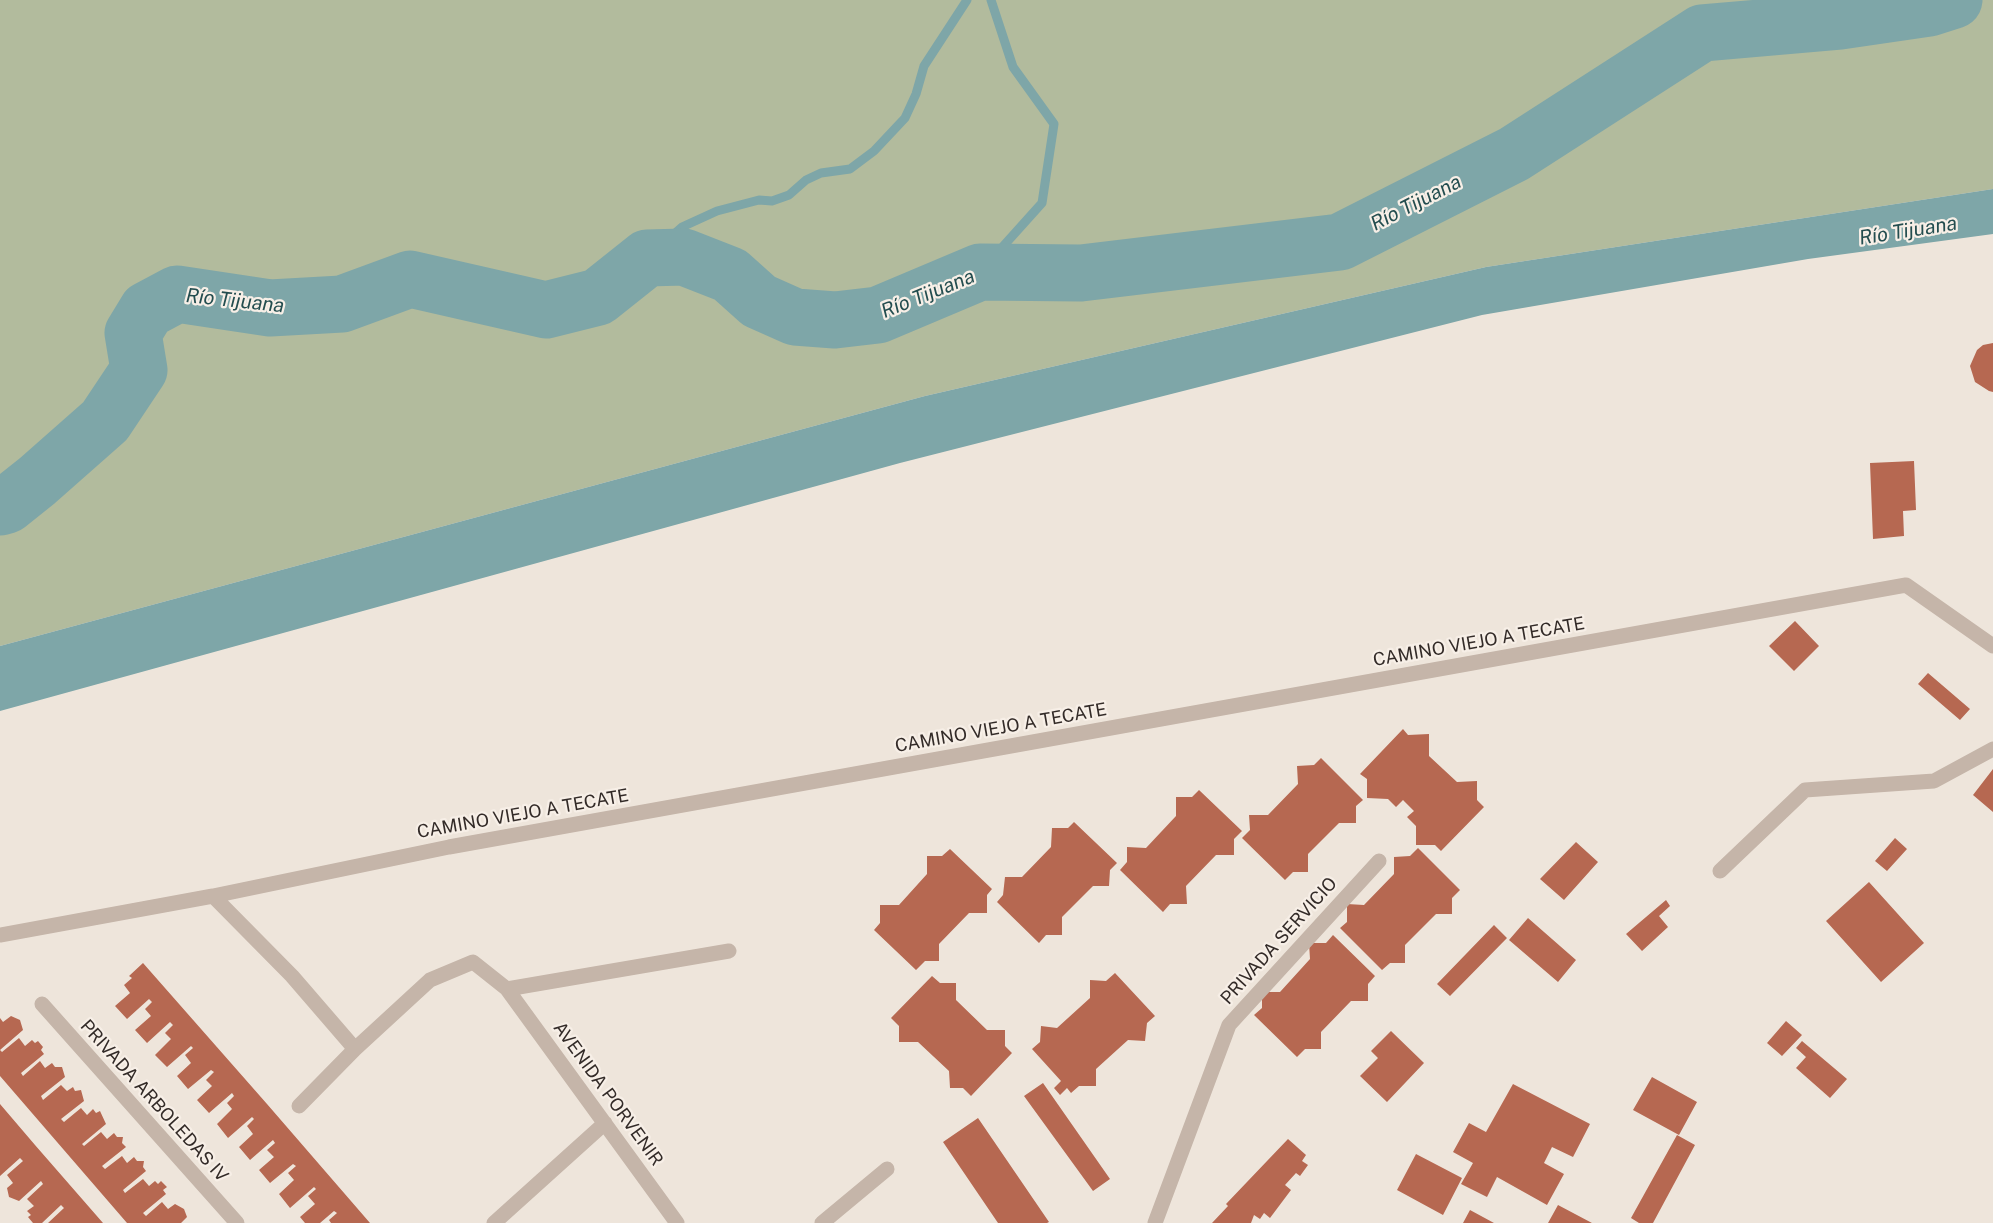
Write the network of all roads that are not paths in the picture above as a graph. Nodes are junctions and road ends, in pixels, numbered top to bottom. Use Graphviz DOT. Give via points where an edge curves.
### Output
graph roads {
  1 [pos="1993,646"];
  2 [pos="1993,749"];
  3 [pos="1379,861"];
  4 [pos="1720,871"];
  5 [pos="213,896"];
  6 [pos="0,935"];
  7 [pos="729,951"];
  8 [pos="507,989"];
  9 [pos="42,1004"];
  10 [pos="355,1049"];
  11 [pos="299,1106"];
  12 [pos="605,1123"];
  13 [pos="887,1168"];
  14 [pos="237,1223"];
  15 [pos="494,1223"];
  16 [pos="677,1223"];
  17 [pos="822,1223"];
  18 [pos="1155,1223"];
  1 -- 5 [label="street, CAMINO VIEJO A TECATE" via="1906,585 449,847"];
  2 -- 4 [label="street" via="1934,781 1805,790"];
  3 -- 18 [label="street, PRIVADA SERVICIO" via="1229,1025"];
  5 -- 6 [label="street, CAMINO VIEJO A TECATE"];
  5 -- 10 [label="street" via="292,976"];
  7 -- 8 [label="street"];
  8 -- 10 [label="street, AVENIDA PORVENIR" via="473,962 430,980"];
  8 -- 12 [label="street, AVENIDA PORVENIR"];
  9 -- 14 [label="street, PRIVADA ARBOLEDAS IV"];
  10 -- 11 [label="street"];
  12 -- 15 [label="street"];
  12 -- 16 [label="street, AVENIDA PORVENIR"];
  13 -- 17 [label="street"];
}
